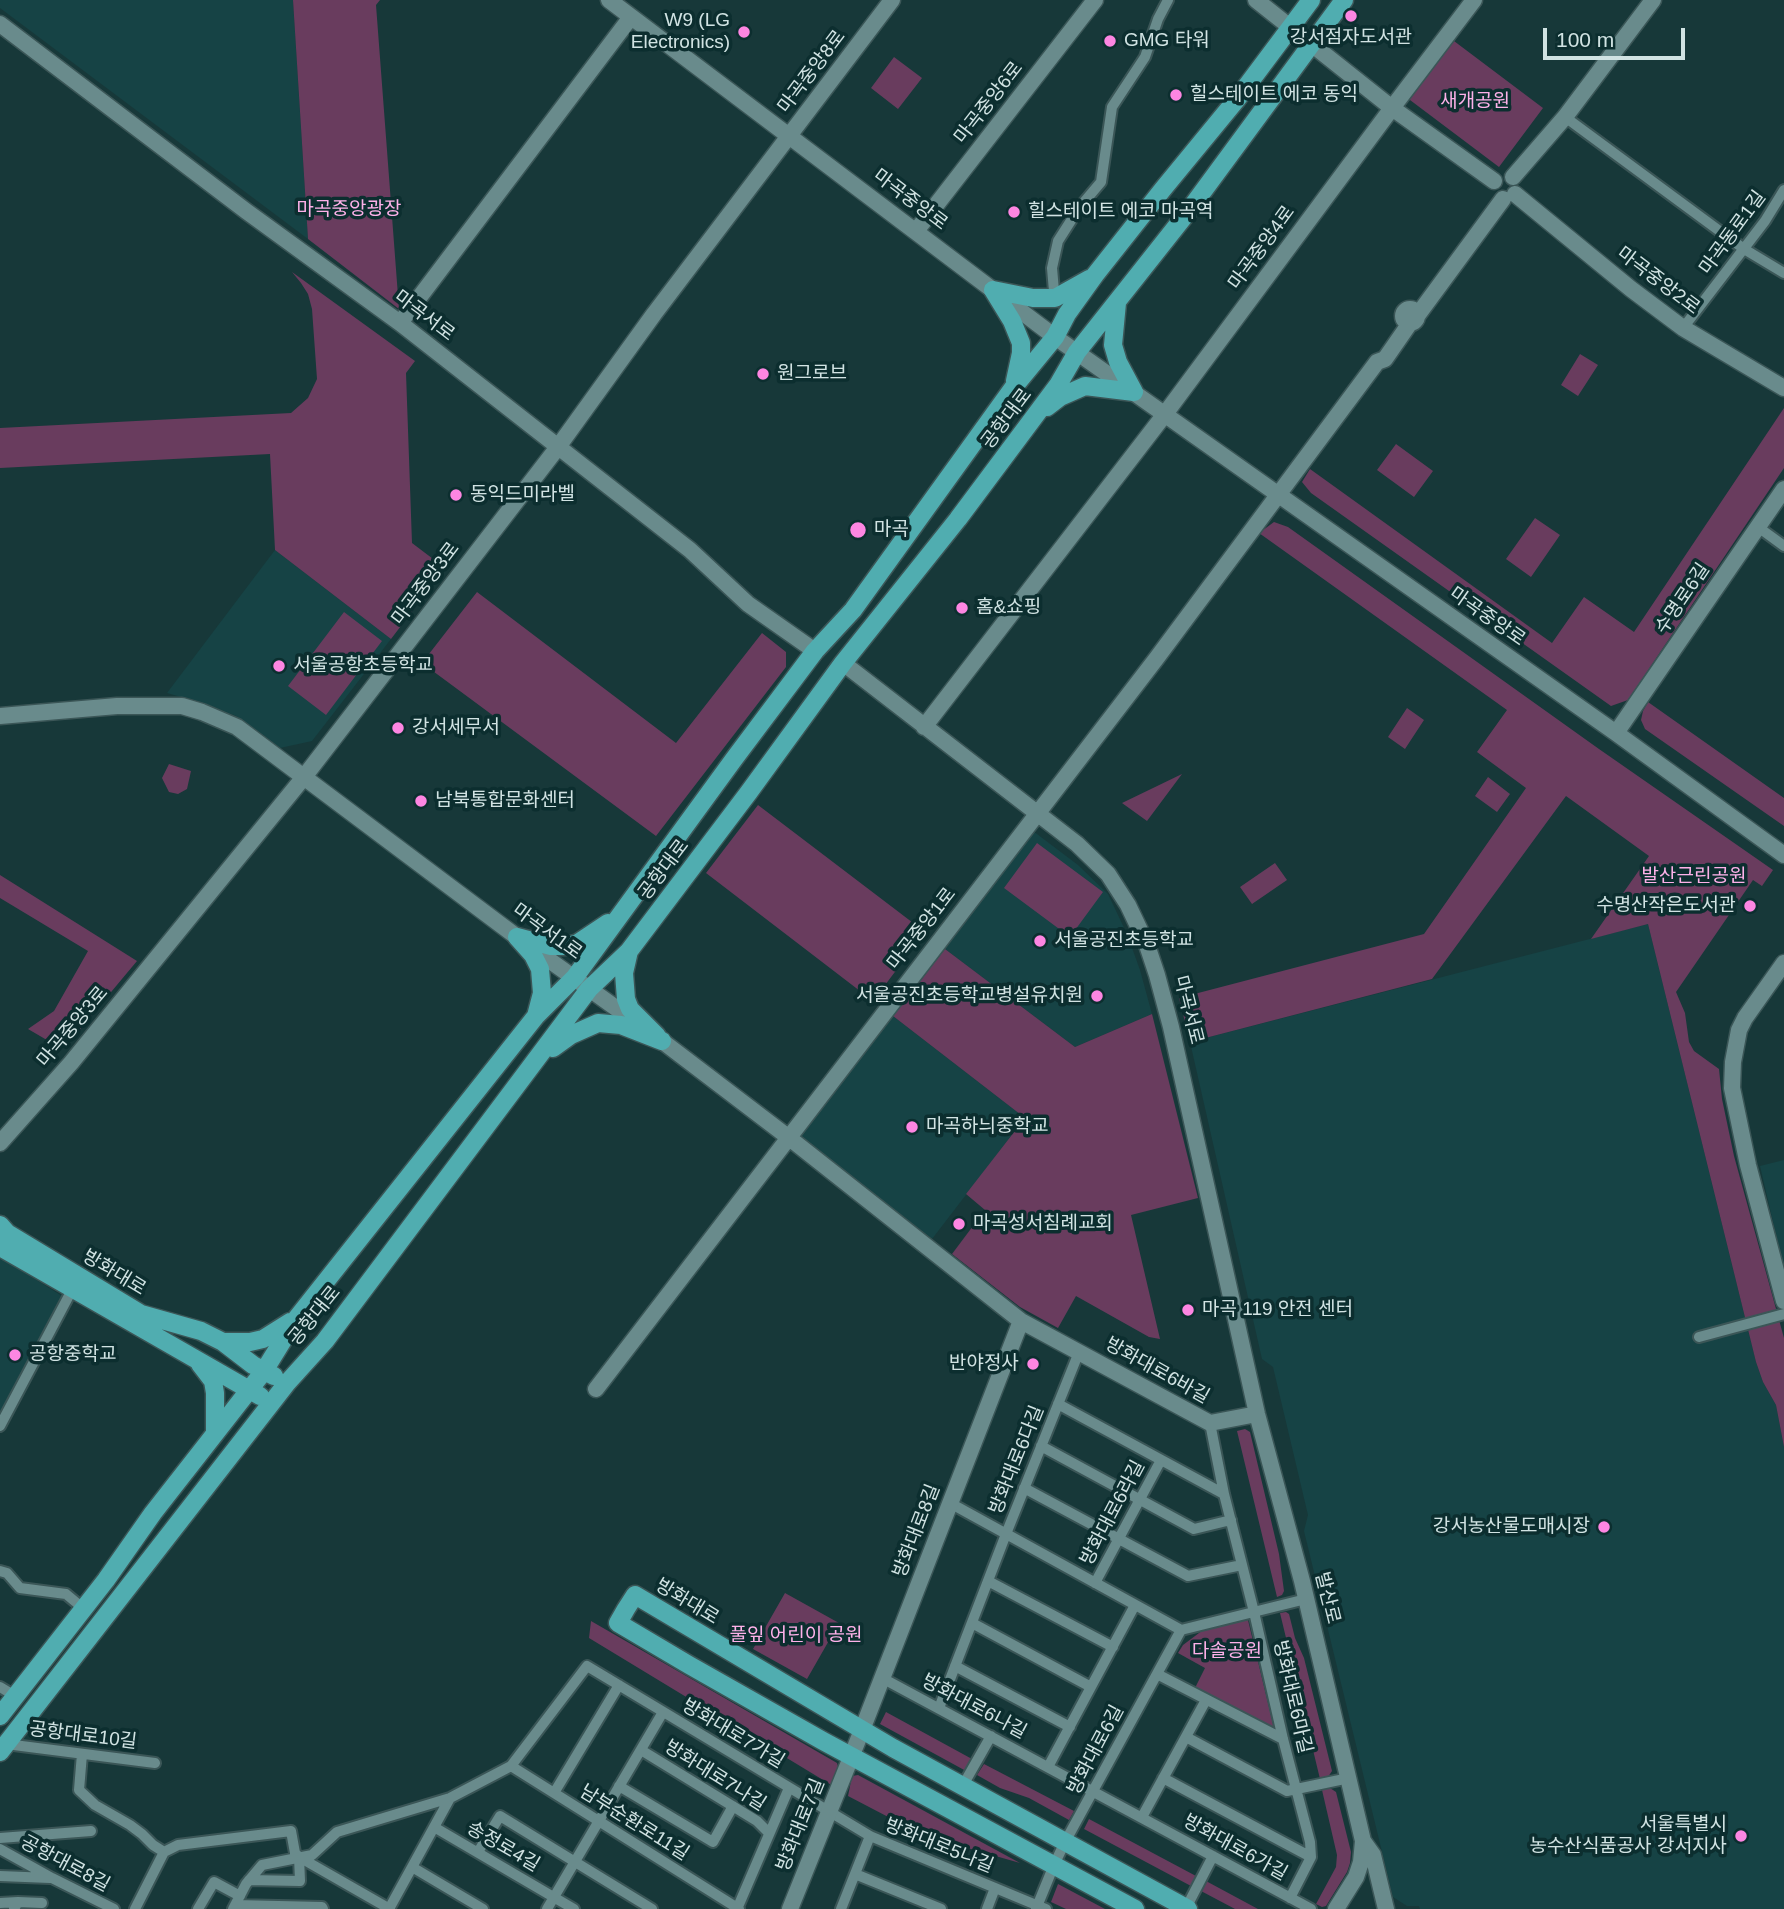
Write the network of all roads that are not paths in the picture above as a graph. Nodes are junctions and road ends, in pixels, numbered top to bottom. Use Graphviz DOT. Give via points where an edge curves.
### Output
graph roads {
  1 [pos="609,0"];
  2 [pos="892,0"];
  3 [pos="1095,0"];
  4 [pos="1168,0"];
  5 [pos="1256,0"];
  6 [pos="1311,0"];
  7 [pos="1344,0"];
  8 [pos="1474,0"];
  9 [pos="1653,0"];
  10 [pos="631,16"];
  11 [pos="0,24"];
  12 [pos="1291,27"];
  13 [pos="1313,44"];
  14 [pos="1392,108"];
  15 [pos="1565,117"];
  16 [pos="790,136"];
  17 [pos="1784,190"];
  18 [pos="1502,192"];
  19 [pos="916,231"];
  20 [pos="1744,249"];
  21 [pos="1784,273"];
  22 [pos="1095,275"];
  23 [pos="993,290"];
  24 [pos="1054,291"];
  25 [pos="1117,302"];
  26 [pos="400,323"];
  27 [pos="1683,327"];
  28 [pos="1055,337"];
  29 [pos="1077,352"];
  30 [pos="1013,388"];
  31 [pos="1784,388"];
  32 [pos="1134,392"];
  33 [pos="1166,414"];
  34 [pos="1036,415"];
  35 [pos="558,447"];
  36 [pos="1784,489"];
  37 [pos="1279,495"];
  38 [pos="1758,527"];
  39 [pos="1784,546"];
  40 [pos="815,651"];
  41 [pos="843,663"];
  42 [pos="0,716"];
  43 [pos="924,727"];
  44 [pos="1616,733"];
  45 [pos="304,778"];
  46 [pos="1037,814"];
  47 [pos="1784,855"];
  48 [pos="620,915"];
  49 [pos="517,937"];
  50 [pos="629,951"];
  51 [pos="1784,963"];
  52 [pos="575,977"];
  53 [pos="589,989"];
  54 [pos="536,1016"];
  55 [pos="662,1041"];
  56 [pos="538,1059"];
  57 [pos="788,1137"];
  58 [pos="0,1143"];
  59 [pos="0,1225"];
  60 [pos="0,1247"];
  61 [pos="73,1288"];
  62 [pos="1784,1301"];
  63 [pos="1784,1314"];
  64 [pos="296,1319"];
  65 [pos="1021,1321"];
  66 [pos="1699,1337"];
  67 [pos="223,1342"];
  68 [pos="1079,1352"];
  69 [pos="195,1359"];
  70 [pos="264,1371"];
  71 [pos="286,1383"];
  72 [pos="596,1389"];
  73 [pos="250,1390"];
  74 [pos="272,1404"];
  75 [pos="1058,1404"];
  76 [pos="1257,1414"];
  77 [pos="1210,1423"];
  78 [pos="0,1426"];
  79 [pos="215,1434"];
  80 [pos="1041,1446"];
  81 [pos="1161,1460"];
  82 [pos="1024,1488"];
  83 [pos="1224,1494"];
  84 [pos="1140,1500"];
  85 [pos="950,1503"];
  86 [pos="1231,1520"];
  87 [pos="1006,1534"];
  88 [pos="1119,1539"];
  89 [pos="1242,1564"];
  90 [pos="0,1571"];
  91 [pos="988,1581"];
  92 [pos="1095,1583"];
  93 [pos="1306,1599"];
  94 [pos="1135,1605"];
  95 [pos="83,1609"];
  96 [pos="1254,1612"];
  97 [pos="972,1623"];
  98 [pos="1181,1630"];
  99 [pos="1112,1647"];
  100 [pos="956,1666"];
  101 [pos="1157,1674"];
  102 [pos="882,1678"];
  103 [pos="619,1685"];
  104 [pos="1091,1687"];
  105 [pos="8,1692"];
  106 [pos="1206,1700"];
  107 [pos="939,1708"];
  108 [pos="663,1712"];
  109 [pos="0,1716"];
  110 [pos="1070,1727"];
  111 [pos="862,1730"];
  112 [pos="991,1736"];
  113 [pos="1185,1737"];
  114 [pos="1283,1739"];
  115 [pos="3,1748"];
  116 [pos="641,1750"];
  117 [pos="82,1754"];
  118 [pos="852,1757"];
  119 [pos="155,1763"];
  120 [pos="510,1766"];
  121 [pos="1048,1767"];
  122 [pos="1349,1778"];
  123 [pos="1163,1779"];
  124 [pos="619,1786"];
  125 [pos="962,1787"];
  126 [pos="789,1788"];
  127 [pos="1297,1789"];
  128 [pos="1093,1791"];
  129 [pos="554,1793"];
  130 [pos="450,1798"];
  131 [pos="733,1806"];
  132 [pos="829,1812"];
  133 [pos="1142,1817"];
  134 [pos="599,1821"];
  135 [pos="434,1826"];
  136 [pos="91,1831"];
  137 [pos="769,1833"];
  138 [pos="870,1836"];
  139 [pos="0,1838"];
  140 [pos="1363,1841"];
  141 [pos="1065,1842"];
  142 [pos="0,1849"];
  143 [pos="164,1852"];
  144 [pos="478,1852"];
  145 [pos="1213,1856"];
  146 [pos="299,1857"];
  147 [pos="1311,1857"];
  148 [pos="575,1861"];
  149 [pos="1054,1865"];
  150 [pos="412,1867"];
  151 [pos="855,1874"];
  152 [pos="0,1876"];
  153 [pos="52,1878"];
  154 [pos="249,1880"];
  155 [pos="995,1888"];
  156 [pos="554,1897"];
  157 [pos="1290,1898"];
  158 [pos="0,1903"];
  159 [pos="42,1903"];
  160 [pos="236,1903"];
  161 [pos="16,1906"];
  162 [pos="1040,1908"];
  163 [pos="1187,1908"];
  164 [pos="114,1909"];
  165 [pos="135,1909"];
  166 [pos="198,1909"];
  167 [pos="323,1909"];
  168 [pos="389,1909"];
  169 [pos="483,1909"];
  170 [pos="547,1909"];
  171 [pos="574,1909"];
  172 [pos="652,1909"];
  173 [pos="738,1909"];
  174 [pos="790,1909"];
  175 [pos="841,1909"];
  176 [pos="941,1909"];
  177 [pos="987,1909"];
  178 [pos="1135,1909"];
  179 [pos="1311,1909"];
  180 [pos="1336,1909"];
  181 [pos="1386,1909"];
  1 -- 10 [label="street, 마곡중앙로"];
  2 -- 16 [label="street, 마곡중앙8로"];
  3 -- 19 [label="street, 마곡중앙6로"];
  4 -- 24 [label="street" via="1144,57 1112,107 1101,182 1058,242 1052,268"];
  5 -- 12 [label="street"];
  6 -- 12 [label="main road, 공항대로"];
  7 -- 13 [label="main road, 공항대로"];
  8 -- 14 [label="street, 마곡중앙4로"];
  9 -- 15 [label="street"];
  10 -- 16 [label="street, 마곡중앙로"];
  10 -- 26 [label="street"];
  11 -- 26 [label="street, 마곡서로"];
  12 -- 13 [label="street"];
  12 -- 22 [label="main road, 공항대로"];
  13 -- 14 [label="street"];
  13 -- 25 [label="main road, 공항대로"];
  14 -- 18 [label="street, 마곡중앙2로"];
  14 -- 33 [label="street, 마곡중앙4로"];
  15 -- 18 [label="street" via="1513,177 1517,183"];
  15 -- 20 [label="street"];
  16 -- 19 [label="street, 마곡중앙로"];
  16 -- 35 [label="street, 마곡중앙3로"];
  17 -- 20 [label="street, 마곡동로1길"];
  18 -- 27 [label="street, 마곡중앙2로"];
  18 -- 37 [label="street" via="1378,354 1375,366"];
  19 -- 23 [label="street, 마곡중앙로"];
  20 -- 21 [label="street"];
  20 -- 27 [label="street, 마곡동로1길"];
  22 -- 23 [label="main road" via="1055,298"];
  22 -- 28 [label="main road, 공항대로"];
  23 -- 28 [label="street, 마곡중앙로"];
  23 -- 30 [label="main road" via="1021,343"];
  25 -- 29 [label="main road, 공항대로"];
  25 -- 32 [label="main road" via="1113,345"];
  26 -- 35 [label="street, 마곡서로"];
  27 -- 31 [label="street, 마곡중앙2로"];
  28 -- 29 [label="street, 마곡중앙로"];
  28 -- 30 [label="main road, 공항대로"];
  29 -- 32 [label="street, 마곡중앙로"];
  29 -- 34 [label="main road, 공항대로"];
  30 -- 40 [label="main road, 공항대로" via="853,610"];
  32 -- 33 [label="street, 마곡중앙로"];
  32 -- 34 [label="main road" via="1085,386"];
  33 -- 37 [label="street, 마곡중앙로"];
  33 -- 43 [label="street"];
  34 -- 41 [label="main road, 공항대로"];
  35 -- 40 [label="street, 마곡서로" via="691,550 748,604"];
  35 -- 45 [label="street, 마곡중앙3로"];
  36 -- 38 [label="street, 수명로6길"];
  37 -- 44 [label="street, 마곡중앙로"];
  37 -- 46 [label="street, 마곡중앙1로"];
  38 -- 39 [label="street"];
  38 -- 44 [label="street, 수명로6길"];
  40 -- 48 [label="main road, 공항대로"];
  41 -- 43 [label="street, 마곡서로"];
  41 -- 50 [label="main road, 공항대로"];
  42 -- 45 [label="street, 마곡서1로" via="117,706 182,706 237,727"];
  43 -- 46 [label="street, 마곡서로"];
  44 -- 47 [label="street, 마곡중앙로"];
  45 -- 49 [label="street, 마곡서1로"];
  45 -- 58 [label="street, 마곡중앙3로"];
  46 -- 57 [label="street, 마곡중앙1로"];
  46 -- 76 [label="street, 마곡서로" via="1108,874 1147,945 1171,1027"];
  48 -- 49 [label="main road" via="568,946"];
  48 -- 52 [label="main road, 공항대로"];
  49 -- 52 [label="street, 마곡서1로"];
  49 -- 54 [label="main road" via="540,969 542,993"];
  50 -- 53 [label="main road, 공항대로"];
  50 -- 55 [label="main road" via="624,972 626,999"];
  51 -- 62 [label="street" via="1740,1030 1732,1087"];
  52 -- 53 [label="street, 마곡서1로"];
  52 -- 54 [label="main road, 공항대로"];
  53 -- 55 [label="street, 마곡서1로"];
  53 -- 56 [label="main road, 공항대로"];
  54 -- 64 [label="main road, 공항대로"];
  55 -- 56 [label="main road" via="621,1025 598,1023 571,1035"];
  55 -- 57 [label="street, 마곡서1로"];
  56 -- 71 [label="main road, 공항대로" via="325,1341"];
  57 -- 65 [label="street, 마곡서1로"];
  57 -- 72 [label="street, 마곡중앙1로"];
  59 -- 67 [label="main road, 방화대로" via="141,1314"];
  60 -- 61 [label="main road, 방화대로"];
  61 -- 69 [label="main road, 방화대로"];
  61 -- 78 [label="street"];
  63 -- 66 [label="street"];
  64 -- 67 [label="main road" via="263,1339"];
  64 -- 70 [label="main road, 공항대로"];
  65 -- 68 [label="street, 방화대로6바길"];
  65 -- 85 [label="street, 방화대로8길"];
  67 -- 70 [label="main road, 방화대로"];
  68 -- 75 [label="street, 방화대로6다길"];
  68 -- 77 [label="street, 방화대로6바길"];
  69 -- 73 [label="main road, 방화대로"];
  69 -- 79 [label="main road" via="213,1381"];
  70 -- 71 [label="main road, 방화대로"];
  70 -- 73 [label="main road, 공항대로"];
  71 -- 74 [label="main road, 공항대로"];
  73 -- 74 [label="main road, 방화대로"];
  73 -- 79 [label="main road, 공항대로"];
  74 -- 115 [label="main road, 공항대로"];
  75 -- 80 [label="street, 방화대로6다길"];
  75 -- 81 [label="street"];
  76 -- 77 [label="street"];
  76 -- 93 [label="street, 발산로"];
  77 -- 83 [label="street, 방화대로6바길"];
  79 -- 95 [label="main road, 공항대로"];
  80 -- 82 [label="street, 방화대로6다길"];
  80 -- 84 [label="street"];
  81 -- 83 [label="street"];
  81 -- 84 [label="street, 방화대로6라길"];
  82 -- 87 [label="street, 방화대로6다길"];
  82 -- 88 [label="street"];
  83 -- 86 [label="street, 방화대로6바길"];
  84 -- 86 [label="street" via="1194,1529"];
  84 -- 88 [label="street, 방화대로6라길"];
  85 -- 87 [label="street, 방화대로6라길"];
  85 -- 102 [label="street, 방화대로8길"];
  86 -- 89 [label="street, 방화대로6바길"];
  87 -- 91 [label="street, 방화대로6다길"];
  87 -- 92 [label="street, 방화대로6라길"];
  88 -- 89 [label="street" via="1188,1576"];
  88 -- 92 [label="street, 방화대로6라길"];
  89 -- 96 [label="street, 방화대로6바길"];
  90 -- 95 [label="street" via="20,1588 66,1594"];
  91 -- 97 [label="street, 방화대로6다길"];
  91 -- 99 [label="street"];
  92 -- 94 [label="street, 방화대로6라길"];
  93 -- 96 [label="street"];
  93 -- 122 [label="street, 발산로"];
  94 -- 98 [label="street, 방화대로6라길"];
  94 -- 99 [label="street"];
  95 -- 105 [label="main road, 공항대로"];
  96 -- 98 [label="street"];
  96 -- 114 [label="street, 방화대로6마길"];
  97 -- 100 [label="street, 방화대로6다길"];
  97 -- 104 [label="street"];
  98 -- 101 [label="street, 방화대로6길"];
  99 -- 104 [label="street"];
  100 -- 107 [label="street, 방화대로6다길"];
  100 -- 110 [label="street"];
  101 -- 106 [label="street"];
  101 -- 128 [label="street, 방화대로6길"];
  102 -- 107 [label="street, 방화대로6나길"];
  102 -- 111 [label="street, 방화대로8길"];
  103 -- 108 [label="street, 방화대로7가길"];
  103 -- 120 [label="street, 방화대로7가길" via="587,1666"];
  103 -- 129 [label="street"];
  104 -- 110 [label="street"];
  105 -- 109 [label="main road, 공항대로"];
  106 -- 113 [label="street"];
  106 -- 114 [label="street"];
  107 -- 112 [label="street, 방화대로6나길"];
  108 -- 116 [label="street"];
  108 -- 126 [label="street, 방화대로7가길"];
  110 -- 121 [label="street"];
  111 -- 118 [label="street, 방화대로8길"];
  111 -- 118 [label="main road, 방화대로" via="635,1595 618,1623"];
  111 -- 125 [label="main road, 방화대로"];
  112 -- 121 [label="street, 방화대로6나길"];
  112 -- 125 [label="street"];
  113 -- 123 [label="street"];
  113 -- 127 [label="street" via="1287,1791"];
  114 -- 127 [label="street, 방화대로6마길"];
  115 -- 117 [label="street, 공항대로10길"];
  116 -- 124 [label="street"];
  116 -- 131 [label="street, 방화대로7나길"];
  117 -- 119 [label="street, 공항대로10길"];
  117 -- 143 [label="street" via="79,1790"];
  118 -- 132 [label="street, 방화대로7길"];
  118 -- 149 [label="main road, 방화대로"];
  120 -- 129 [label="street, 남부순환로11길"];
  120 -- 130 [label="street, 방화대로7가길"];
  121 -- 128 [label="street, 방화대로6나길"];
  122 -- 127 [label="street"];
  122 -- 140 [label="street, 발산로"];
  123 -- 133 [label="street"];
  123 -- 147 [label="street"];
  124 -- 131 [label="street" via="713,1842"];
  124 -- 134 [label="street"];
  125 -- 141 [label="main road, 방화대로"];
  126 -- 132 [label="street, 방화대로7가길"];
  126 -- 137 [label="street, 방화대로7나길"];
  127 -- 147 [label="street, 방화대로6마길"];
  128 -- 133 [label="street, 방화대로6가길"];
  128 -- 141 [label="street, 방화대로6길"];
  129 -- 134 [label="street, 남부순환로11길"];
  130 -- 135 [label="street"];
  130 -- 146 [label="street, 방화대로7가길" via="337,1832 312,1855"];
  131 -- 137 [label="street, 방화대로7나길"];
  132 -- 138 [label="street, 방화대로5나길"];
  132 -- 174 [label="street, 방화대로7길"];
  133 -- 145 [label="street, 방화대로6가길"];
  134 -- 148 [label="street"];
  134 -- 173 [label="street, 남부순환로11길"];
  135 -- 144 [label="street, 송정로4길"];
  135 -- 150 [label="street"];
  136 -- 139 [label="street, 공항대로8길"];
  137 -- 173 [label="street, 방화대로7나길"];
  138 -- 151 [label="street"];
  138 -- 155 [label="street, 방화대로5나길"];
  140 -- 180 [label="street, 발산로" via="1356,1877"];
  140 -- 181 [label="street, 발산로" via="1373,1855"];
  141 -- 149 [label="street, 방화대로6길"];
  141 -- 163 [label="main road, 방화대로"];
  142 -- 153 [label="street, 공항대로8길"];
  143 -- 146 [label="street" via="178,1845 291,1831"];
  143 -- 165 [label="street"];
  144 -- 148 [label="street" via="500,1816"];
  144 -- 156 [label="street, 송정로4길"];
  145 -- 157 [label="street, 방화대로6가길"];
  145 -- 163 [label="street"];
  146 -- 154 [label="street, 방화대로7가길" via="262,1865"];
  146 -- 154 [label="street" via="300,1881"];
  146 -- 168 [label="street"];
  147 -- 157 [label="street"];
  148 -- 156 [label="street"];
  148 -- 172 [label="street"];
  149 -- 162 [label="street, 방화대로6길"];
  149 -- 178 [label="main road, 방화대로"];
  150 -- 168 [label="street"];
  150 -- 169 [label="street"];
  151 -- 175 [label="street"];
  151 -- 176 [label="street"];
  152 -- 153 [label="street"];
  153 -- 164 [label="street, 공항대로8길"];
  154 -- 160 [label="street"];
  155 -- 162 [label="street, 방화대로5나길"];
  155 -- 177 [label="street"];
  156 -- 170 [label="street"];
  156 -- 171 [label="street"];
  157 -- 179 [label="street, 방화대로6가길"];
  158 -- 161 [label="street"];
  159 -- 161 [label="street"];
  160 -- 166 [label="street" via="214,1882"];
  160 -- 167 [label="street"];
}
